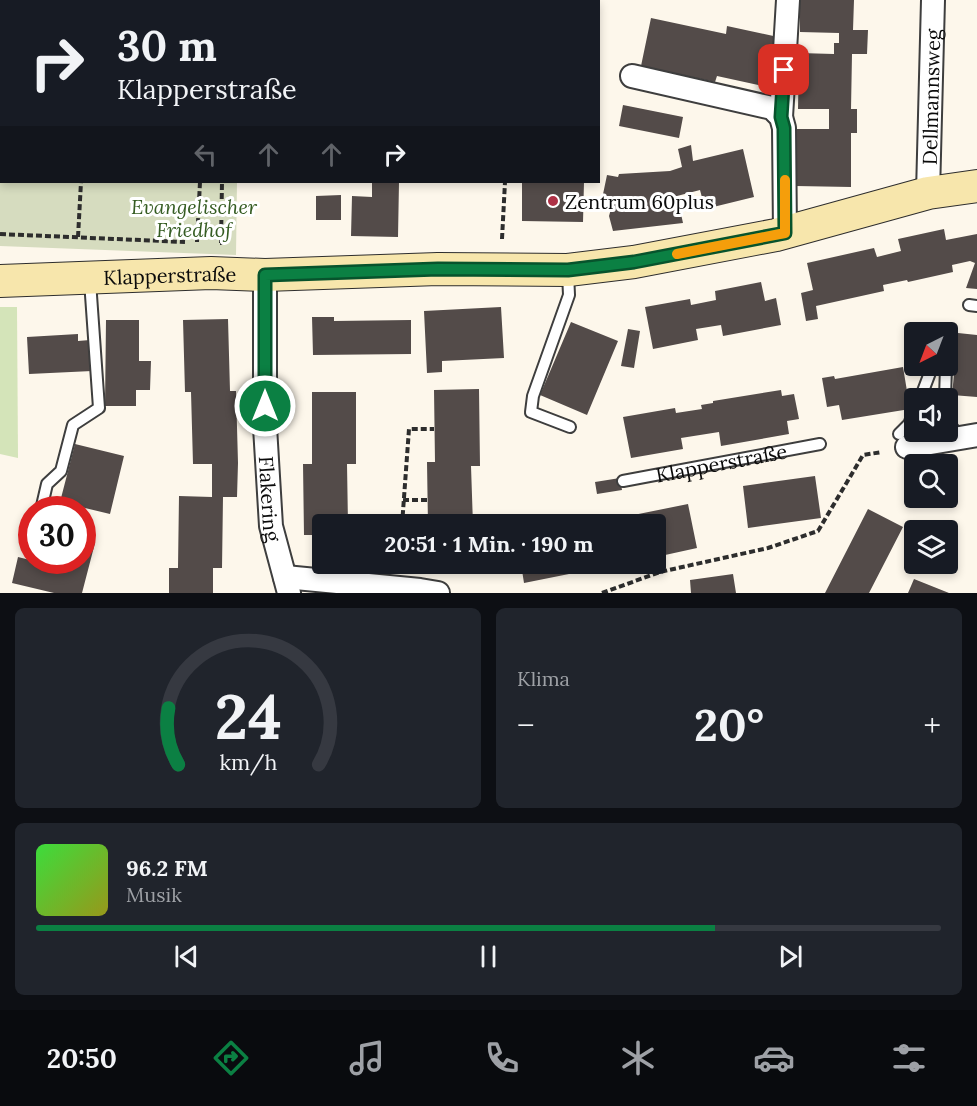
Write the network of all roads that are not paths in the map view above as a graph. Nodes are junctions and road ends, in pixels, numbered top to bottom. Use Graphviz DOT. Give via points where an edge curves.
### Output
graph roads {
  1 [pos="788,0"];
  2 [pos="933,0"];
  3 [pos="632,76"];
  4 [pos="781,117"];
  5 [pos="977,186"];
  6 [pos="928,193"];
  7 [pos="785,233"];
  8 [pos="568,270"];
  9 [pos="265,275"];
  10 [pos="90,277"];
  11 [pos="0,281"];
  12 [pos="570,427"];
  13 [pos="969,437"];
  14 [pos="904,438"];
  15 [pos="903,441"];
  16 [pos="820,444"];
  17 [pos="623,481"];
  18 [pos="45,496"];
  19 [pos="287,585"];
  20 [pos="438,593"];
  1 -- 4 [label="street"];
  2 -- 6 [label="street, Dellmannsweg"];
  3 -- 4 [label="street" via="772,108"];
  4 -- 7 [label="street"];
  5 -- 6 [label="street, Klapperstraße"];
  6 -- 7 [label="street, Klapperstraße"];
  7 -- 8 [label="street, Klapperstraße" via="634,262"];
  8 -- 9 [label="street, Klapperstraße" via="438,269"];
  8 -- 12 [label="lane" via="569,295 533,396 531,412"];
  9 -- 10 [label="street, Klapperstraße"];
  9 -- 19 [label="street, Flakering" via="271,526"];
  10 -- 11 [label="street, Klapperstraße"];
  10 -- 18 [label="lane, Klapperstraße" via="99,408 74,425 61,471 48,484"];
  13 -- 15 [label="street"];
  14 -- 15 [label="lane"];
  16 -- 17 [label="lane, Klapperstraße"];
  19 -- 20 [label="street, Flakering"];
}
